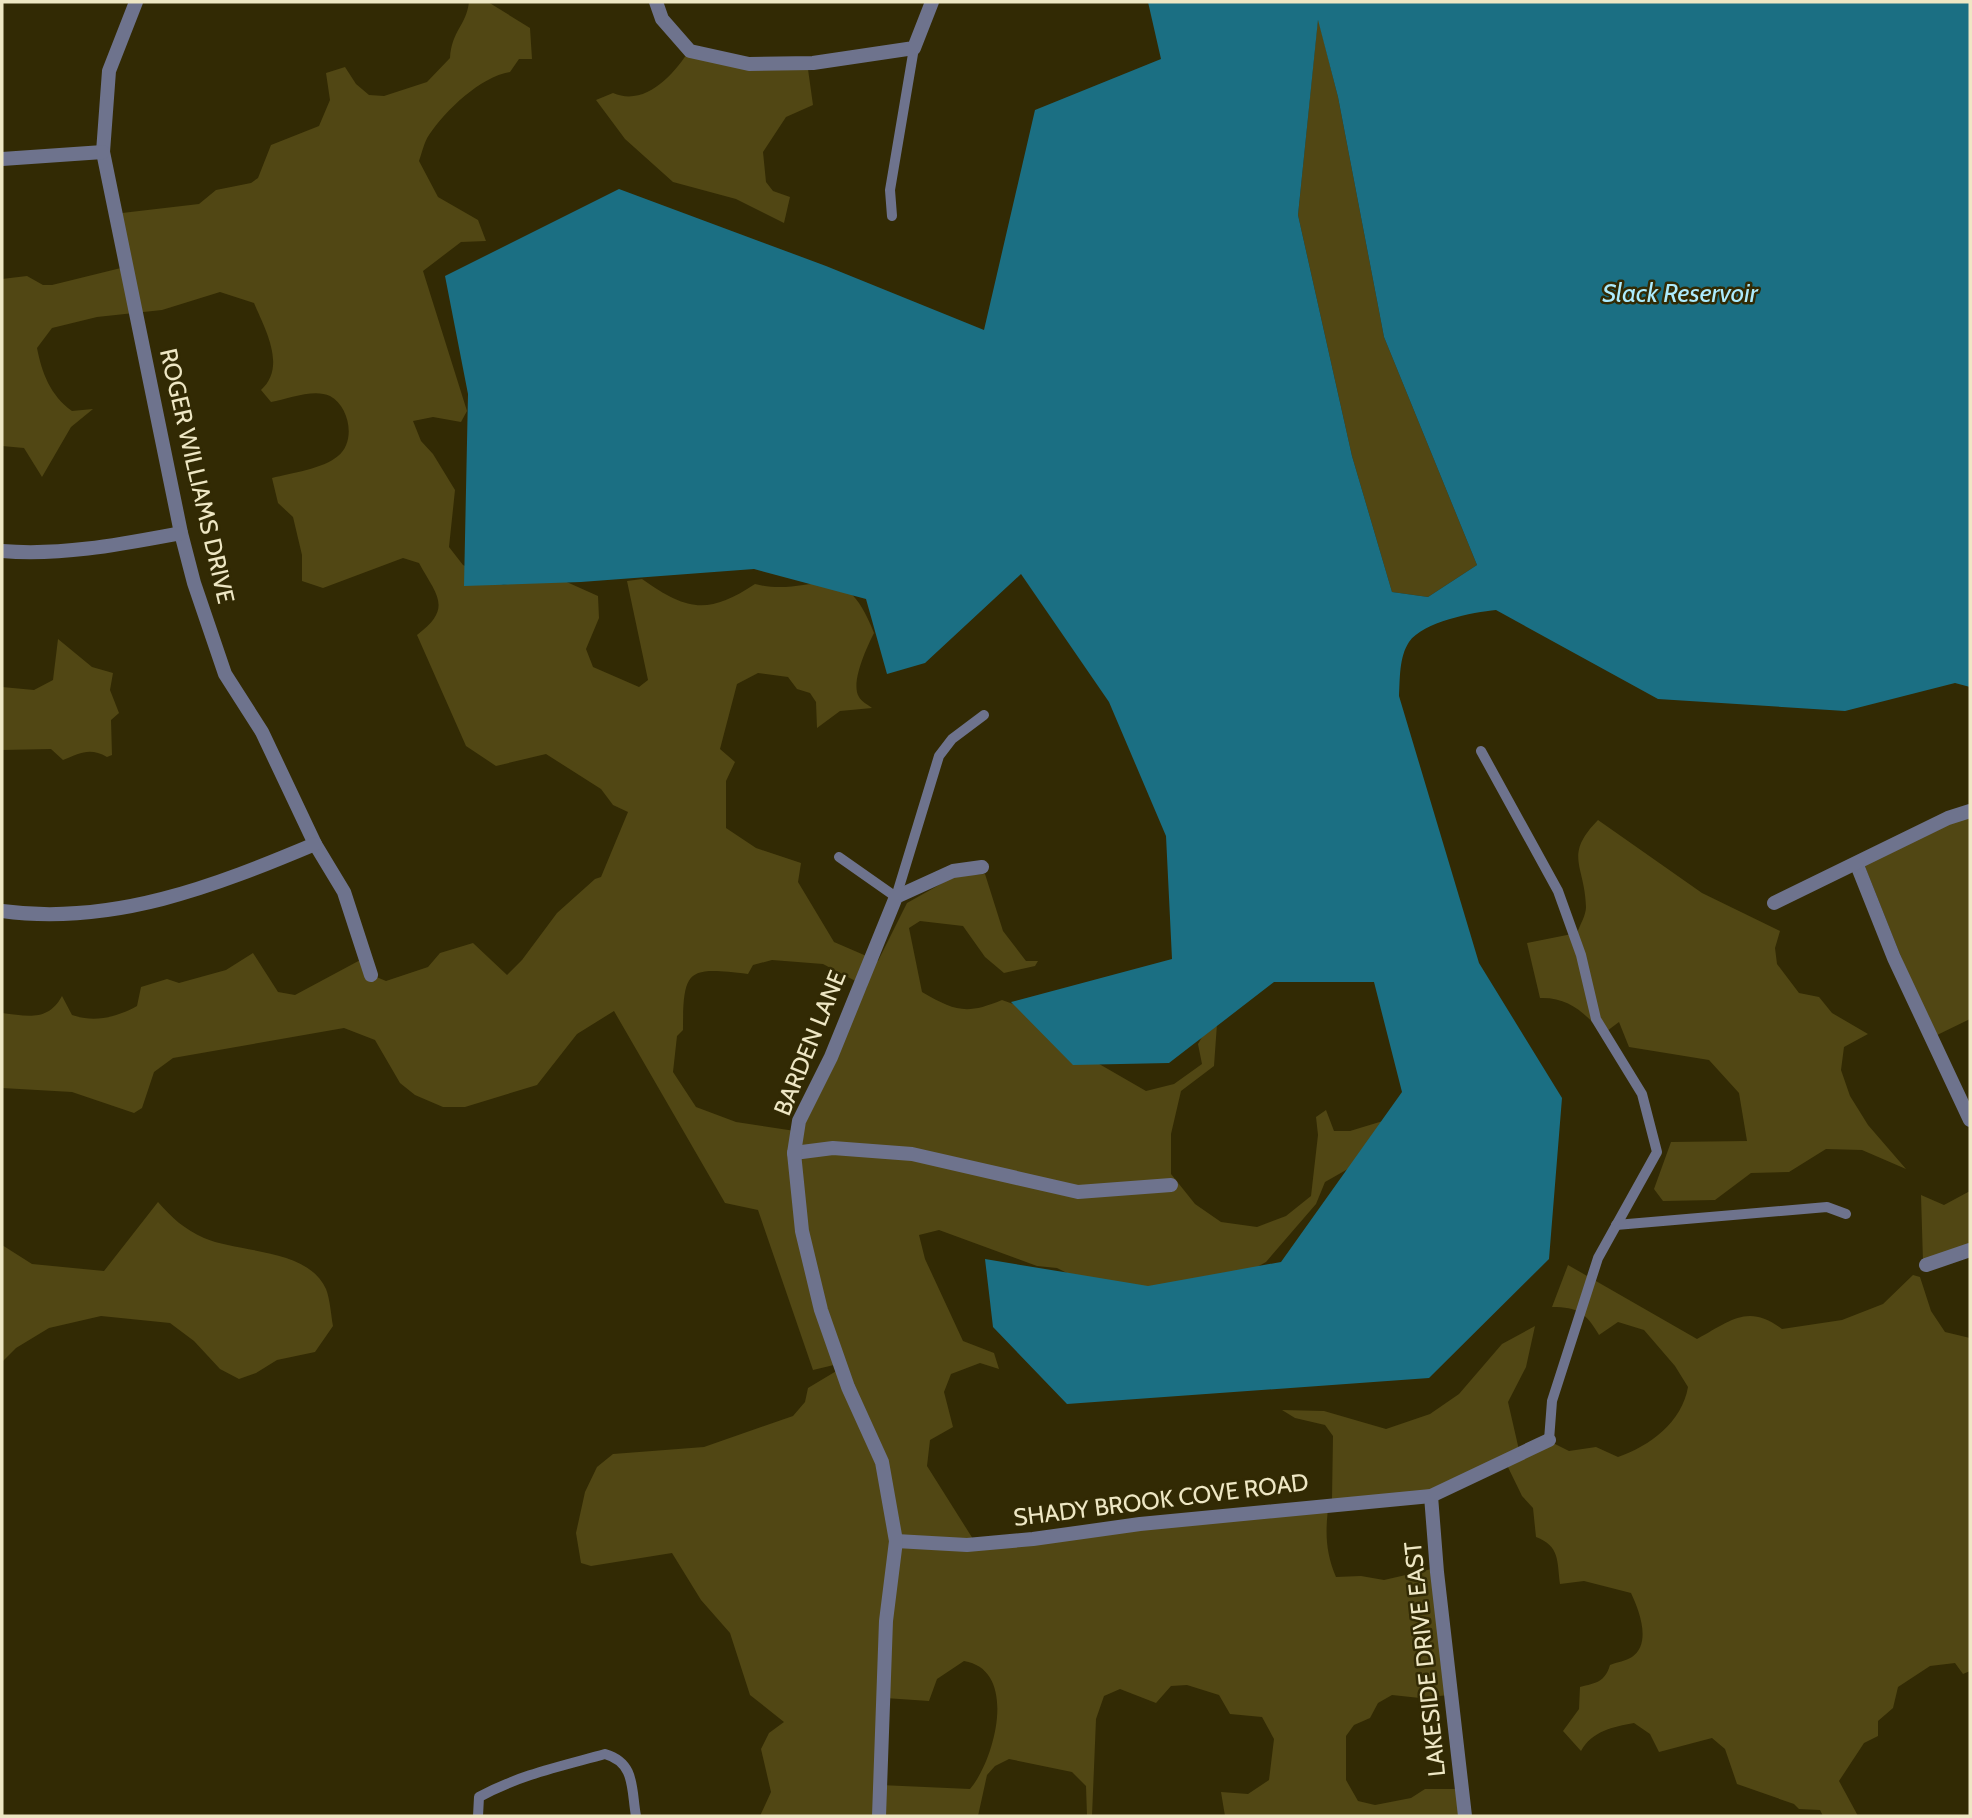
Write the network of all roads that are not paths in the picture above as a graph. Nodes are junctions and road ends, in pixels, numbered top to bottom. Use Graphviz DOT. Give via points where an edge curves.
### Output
graph roads {
  1 [pos="136,2"];
  2 [pos="656,2"];
  3 [pos="932,2"];
  4 [pos="914,48"];
  5 [pos="103,152"];
  6 [pos="2,159"];
  7 [pos="892,216"];
  8 [pos="181,533"];
  9 [pos="2,551"];
  10 [pos="984,715"];
  11 [pos="1480,751"];
  12 [pos="1970,811"];
  13 [pos="315,844"];
  14 [pos="839,857"];
  15 [pos="1857,865"];
  16 [pos="982,867"];
  17 [pos="896,897"];
  18 [pos="1774,903"];
  19 [pos="2,912"];
  20 [pos="371,975"];
  21 [pos="1970,1120"];
  22 [pos="794,1153"];
  23 [pos="1171,1185"];
  24 [pos="1846,1214"];
  25 [pos="1616,1225"];
  26 [pos="1970,1250"];
  27 [pos="1926,1265"];
  28 [pos="1549,1440"];
  29 [pos="1431,1496"];
  30 [pos="896,1541"];
  31 [pos="476,1816"];
  32 [pos="636,1816"];
  33 [pos="879,1816"];
  34 [pos="1465,1816"];
  1 -- 5 [label="street, ROGER WILLIAMS DRIVE" via="109,71"];
  2 -- 4 [label="street" via="662,19 691,51 748,65 813,63"];
  3 -- 4 [label="street"];
  4 -- 7 [label="lane" via="890,190"];
  5 -- 6 [label="street"];
  5 -- 8 [label="street, ROGER WILLIAMS DRIVE"];
  8 -- 9 [label="street" via="101,548"];
  8 -- 13 [label="street, ROGER WILLIAMS DRIVE" via="225,674 262,732"];
  10 -- 17 [label="lane" via="953,739 939,757"];
  11 -- 25 [label="lane" via="1558,891 1581,955 1596,1019 1642,1094 1657,1153"];
  12 -- 15 [label="street"];
  13 -- 19 [label="street" via="182,895 118,911"];
  13 -- 20 [label="street, ROGER WILLIAMS DRIVE" via="344,892"];
  14 -- 17 [label="lane"];
  15 -- 18 [label="street"];
  15 -- 21 [label="street" via="1894,958"];
  16 -- 17 [label="street" via="953,871"];
  17 -- 22 [label="street, BARDEN LANE" via="831,1058 799,1121"];
  22 -- 23 [label="street" via="834,1148 912,1154 1078,1192"];
  22 -- 30 [label="street, BARDEN LANE" via="802,1231 821,1310 848,1387 882,1462"];
  24 -- 25 [label="lane" via="1827,1207"];
  25 -- 28 [label="lane" via="1598,1258 1556,1388"];
  26 -- 27 [label="street"];
  28 -- 29 [label="street, SHADY BROOK COVE ROAD"];
  29 -- 30 [label="street, SHADY BROOK COVE ROAD" via="967,1545"];
  29 -- 34 [label="street, LAKESIDE DRIVE EAST"];
  30 -- 33 [label="street, BARDEN LANE" via="886,1621"];
  31 -- 32 [label="lane" via="480,1797 516,1779 605,1754 618,1757 627,1766"];
}
